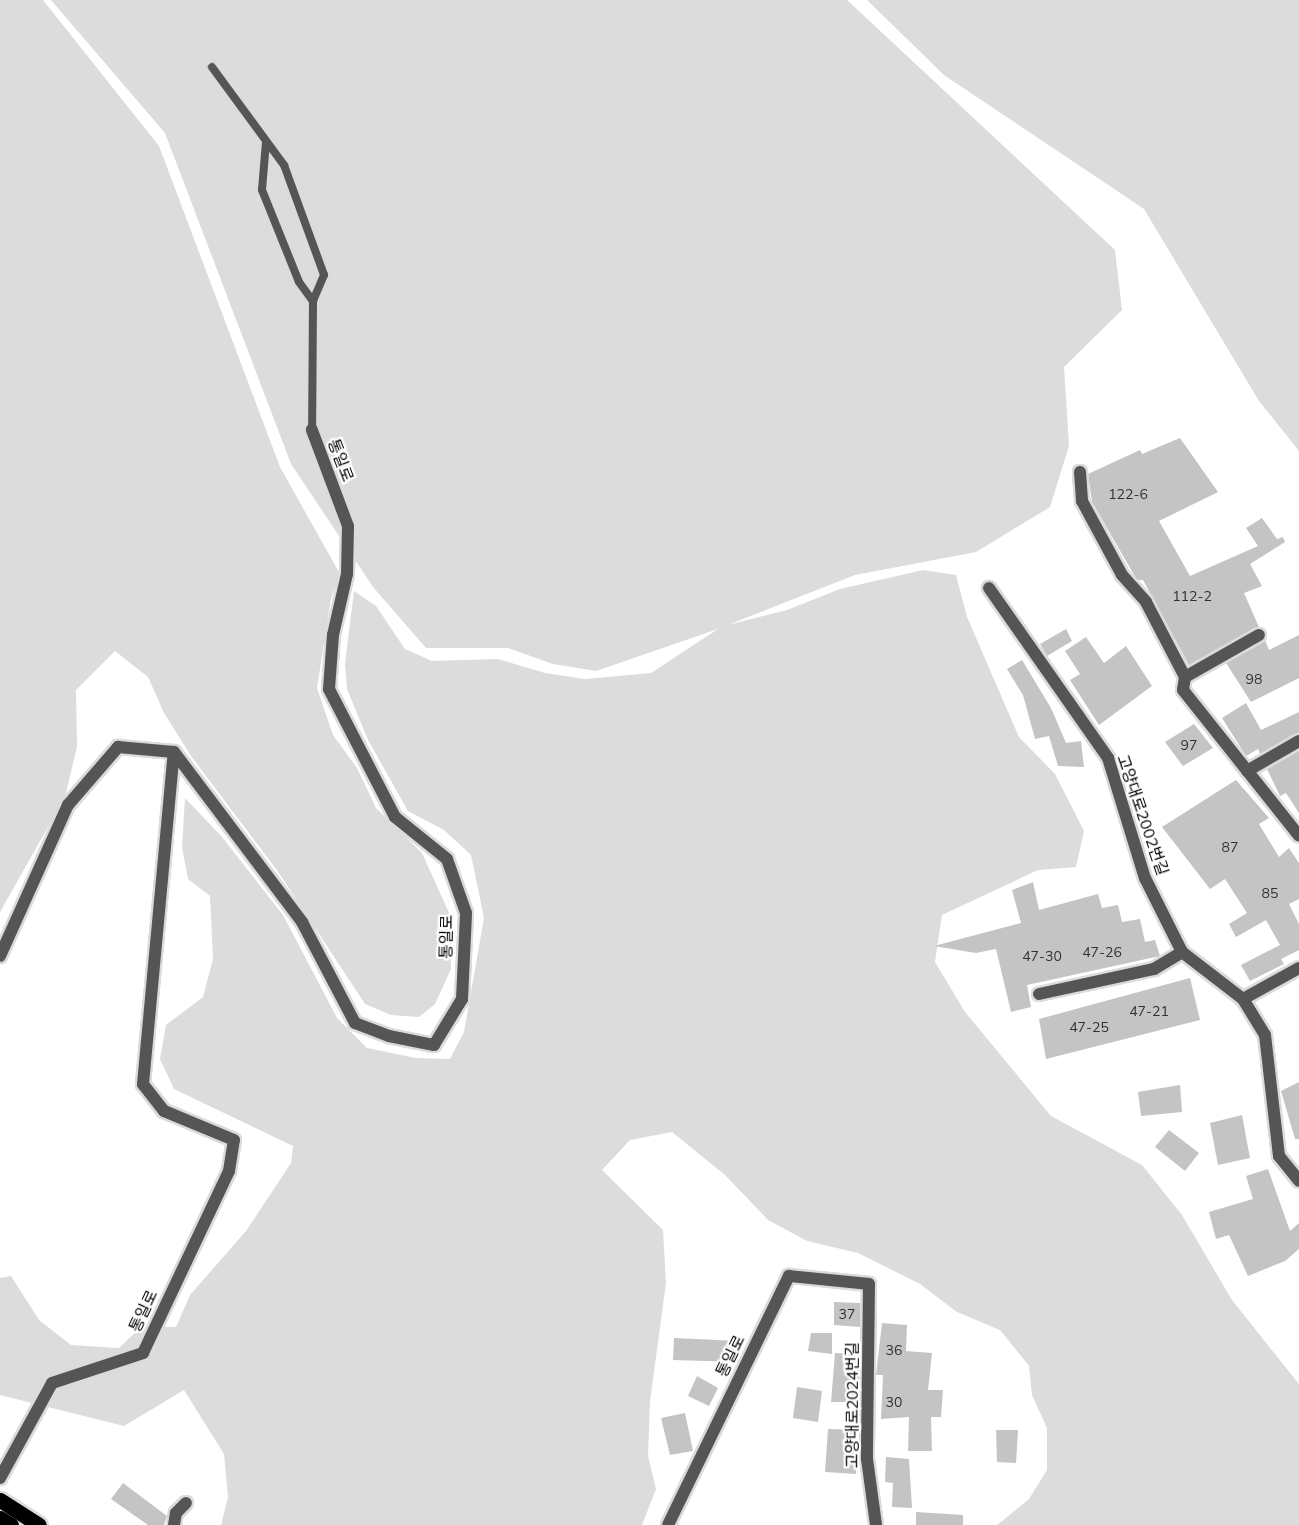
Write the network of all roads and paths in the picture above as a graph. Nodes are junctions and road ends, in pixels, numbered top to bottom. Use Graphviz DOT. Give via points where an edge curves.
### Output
graph roads {
  1 [pos="212,67"];
  2 [pos="266,142"];
  3 [pos="313,301"];
  4 [pos="312,430"];
  5 [pos="1080,472"];
  6 [pos="989,588"];
  7 [pos="1259,635"];
  8 [pos="1185,677"];
  9 [pos="1299,741"];
  10 [pos="174,752"];
  11 [pos="1248,771"];
  12 [pos="1299,836"];
  13 [pos="1182,952"];
  14 [pos="0,956"];
  15 [pos="1299,968"];
  16 [pos="1039,994"];
  17 [pos="1243,999"];
  18 [pos="1299,1181"];
  19 [pos="869,1284"];
  20 [pos="0,1478"];
  21 [pos="0,1500"];
  22 [pos="186,1503"];
  23 [pos="0,1518"];
  24 [pos="11,1525"];
  25 [pos="39,1525"];
  26 [pos="174,1525"];
  27 [pos="668,1525"];
  28 [pos="876,1525"];
  1 -- 2 [label="lane"];
  2 -- 3 [label="lane" via="262,190 299,282"];
  2 -- 3 [label="lane" via="284,165 324,275"];
  3 -- 4 [label="lane"];
  4 -- 10 [label="street, 통일로" via="348,526 347,574 333,635 329,689 395,817 447,859 466,913 462,999 434,1045 389,1036 355,1023 302,922"];
  5 -- 8 [label="street" via="1082,501 1122,575 1146,602"];
  6 -- 13 [label="street, 고양대로2002번길" via="1108,758 1145,878"];
  7 -- 8 [label="street"];
  8 -- 11 [label="street" via="1183,690"];
  9 -- 11 [label="street"];
  10 -- 14 [label="street" via="118,747 68,805"];
  10 -- 20 [label="street, 통일로" via="143,1084 164,1111 234,1140 229,1171 143,1353 52,1383"];
  11 -- 12 [label="street"];
  13 -- 16 [label="street" via="1154,969"];
  13 -- 17 [label="street, 고양대로2002번길"];
  15 -- 17 [label="street"];
  17 -- 18 [label="street, 고양대로2002번길" via="1264,1035 1279,1156"];
  19 -- 27 [label="street, 통일로" via="789,1276"];
  19 -- 28 [label="street, 고양대로2024번길" via="867,1459"];
  21 -- 25 [label="main road"];
  22 -- 26 [label="street" via="176,1513"];
  23 -- 24 [label="main road"];
}
